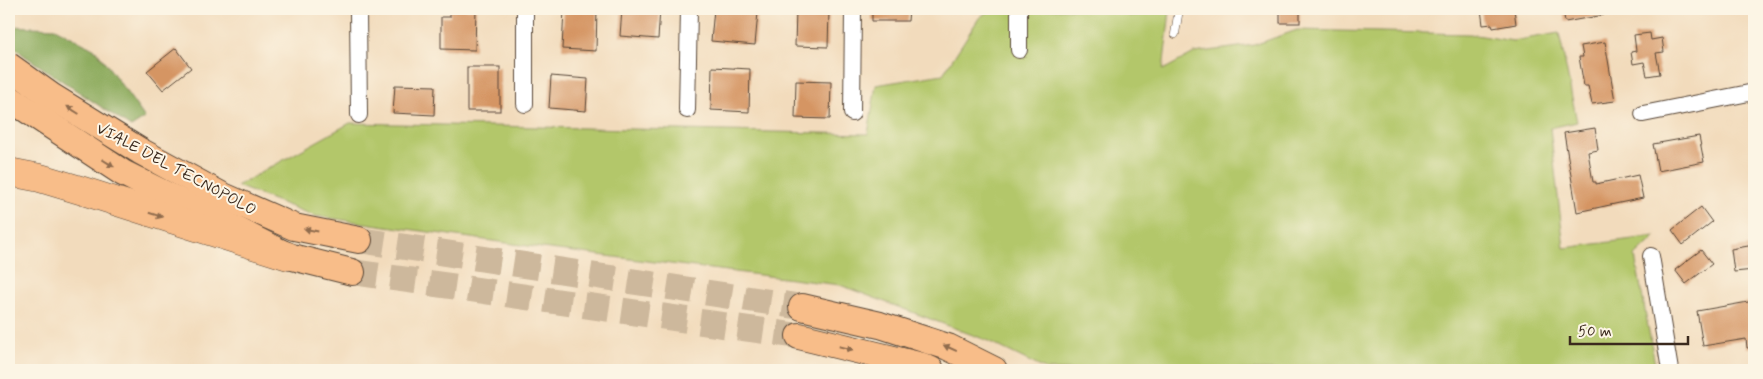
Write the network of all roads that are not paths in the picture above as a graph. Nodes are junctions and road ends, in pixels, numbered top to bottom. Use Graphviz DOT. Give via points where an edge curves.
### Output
graph roads {
  1 [pos="358,9"];
  2 [pos="525,9"];
  3 [pos="689,9"];
  4 [pos="853,9"];
  5 [pos="1019,9"];
  6 [pos="1179,9"];
  7 [pos="1175,34"];
  8 [pos="1019,50"];
  9 [pos="9,66"];
  10 [pos="1754,92"];
  11 [pos="9,98"];
  12 [pos="525,104"];
  13 [pos="687,110"];
  14 [pos="852,113"];
  15 [pos="1642,114"];
  16 [pos="359,115"];
  17 [pos="9,172"];
  18 [pos="359,240"];
  19 [pos="288,256"];
  20 [pos="1651,256"];
  21 [pos="352,272"];
  22 [pos="802,306"];
  23 [pos="799,336"];
  24 [pos="931,370"];
  25 [pos="994,370"];
  26 [pos="1670,370"];
  1 -- 16 [label="street"];
  2 -- 12 [label="street"];
  3 -- 13 [label="street"];
  4 -- 14 [label="street"];
  5 -- 8 [label="street"];
  6 -- 7 [label="lane"];
  18 -- 9 [label="highway, VIALE DEL TECNOPOLO, one-way" via="294,227 222,195 140,151"];
  10 -- 15 [label="street"];
  11 -- 19 [label="highway, VIALE DEL TECNOPOLO, one-way" via="124,173"];
  17 -- 19 [label="highway, one-way" via="80,190"];
  19 -- 21 [label="highway, VIALE DEL TECNOPOLO"];
  20 -- 26 [label="street"];
  25 -- 22 [label="highway, one-way" via="948,347 880,325"];
  23 -- 24 [label="highway, one-way"];
}
